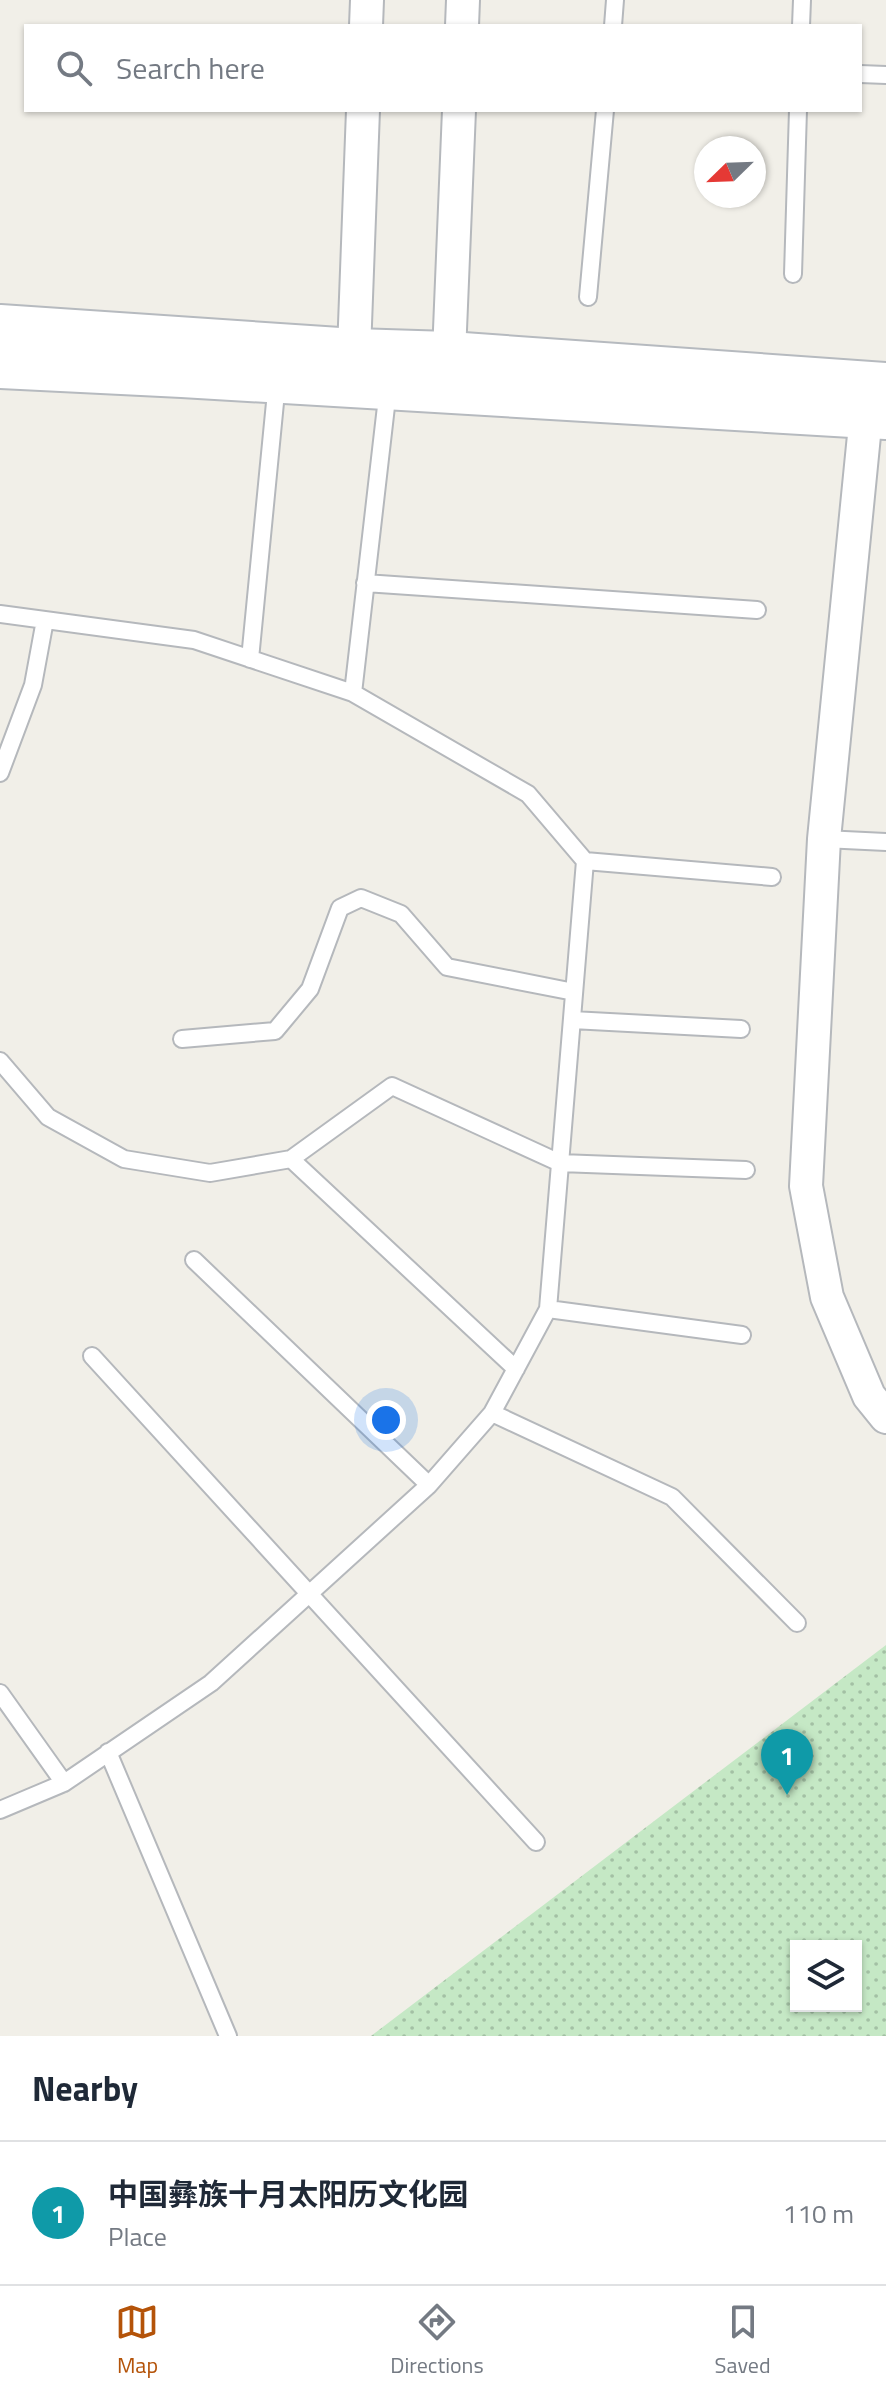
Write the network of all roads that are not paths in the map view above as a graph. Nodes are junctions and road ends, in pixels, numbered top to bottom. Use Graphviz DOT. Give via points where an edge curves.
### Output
graph roads {
  1 [pos="367,0"];
  2 [pos="463,0"];
  3 [pos="615,0"];
  4 [pos="802,0"];
  5 [pos="366,24"];
  6 [pos="462,24"];
  7 [pos="613,24"];
  8 [pos="801,24"];
  9 [pos="862,74"];
  10 [pos="886,75"];
  11 [pos="363,112"];
  12 [pos="459,112"];
  13 [pos="605,112"];
  14 [pos="798,112"];
  15 [pos="793,274"];
  16 [pos="588,297"];
  17 [pos="0,327"];
  18 [pos="354,351"];
  19 [pos="449,354"];
  20 [pos="0,366"];
  21 [pos="277,381"];
  22 [pos="388,387"];
  23 [pos="877,400"];
  24 [pos="365,583"];
  25 [pos="757,610"];
  26 [pos="0,614"];
  27 [pos="45,620"];
  28 [pos="250,659"];
  29 [pos="353,693"];
  30 [pos="0,773"];
  31 [pos="824,839"];
  32 [pos="886,842"];
  33 [pos="585,861"];
  34 [pos="772,877"];
  35 [pos="574,992"];
  36 [pos="572,1020"];
  37 [pos="741,1029"];
  38 [pos="182,1039"];
  39 [pos="0,1061"];
  40 [pos="291,1159"];
  41 [pos="560,1163"];
  42 [pos="746,1170"];
  43 [pos="194,1260"];
  44 [pos="548,1309"];
  45 [pos="742,1335"];
  46 [pos="92,1356"];
  47 [pos="516,1369"];
  48 [pos="492,1413"];
  49 [pos="886,1417"];
  50 [pos="429,1485"];
  51 [pos="309,1594"];
  52 [pos="797,1623"];
  53 [pos="0,1693"];
  54 [pos="108,1752"];
  55 [pos="64,1783"];
  56 [pos="0,1810"];
  57 [pos="536,1842"];
  58 [pos="228,2036"];
  1 -- 5 [label="street"];
  2 -- 6 [label="street"];
  3 -- 7 [label="lane"];
  4 -- 8 [label="lane"];
  9 -- 10 [label="lane"];
  11 -- 18 [label="street"];
  12 -- 19 [label="street"];
  13 -- 16 [label="lane"];
  14 -- 15 [label="lane"];
  17 -- 18 [label="main road"];
  18 -- 19 [label="main road"];
  19 -- 23 [label="main road"];
  20 -- 21 [label="main road"];
  21 -- 22 [label="main road"];
  21 -- 28 [label="lane"];
  22 -- 23 [label="main road"];
  22 -- 24 [label="lane"];
  23 -- 31 [label="street"];
  24 -- 25 [label="lane"];
  24 -- 29 [label="lane"];
  26 -- 27 [label="lane"];
  27 -- 28 [label="lane" via="194,640"];
  27 -- 30 [label="lane" via="33,685"];
  28 -- 29 [label="lane"];
  29 -- 33 [label="lane" via="528,794"];
  31 -- 32 [label="lane"];
  31 -- 49 [label="street" via="806,1186 827,1297 869,1396"];
  33 -- 34 [label="lane"];
  33 -- 35 [label="lane"];
  35 -- 36 [label="lane"];
  35 -- 38 [label="lane" via="447,967 401,914 361,898 340,908 310,989 275,1031"];
  36 -- 37 [label="lane"];
  36 -- 41 [label="lane"];
  39 -- 40 [label="lane" via="48,1117 124,1159 210,1173"];
  40 -- 41 [label="lane" via="392,1086"];
  40 -- 47 [label="lane"];
  41 -- 42 [label="lane"];
  41 -- 44 [label="lane"];
  43 -- 50 [label="lane"];
  44 -- 45 [label="lane"];
  44 -- 47 [label="lane"];
  46 -- 51 [label="lane"];
  47 -- 48 [label="lane"];
  48 -- 50 [label="lane"];
  48 -- 52 [label="lane" via="672,1497"];
  50 -- 51 [label="lane"];
  51 -- 54 [label="lane" via="211,1683"];
  51 -- 57 [label="lane"];
  53 -- 55 [label="lane"];
  54 -- 55 [label="lane"];
  54 -- 58 [label="lane"];
  55 -- 56 [label="lane"];
}
